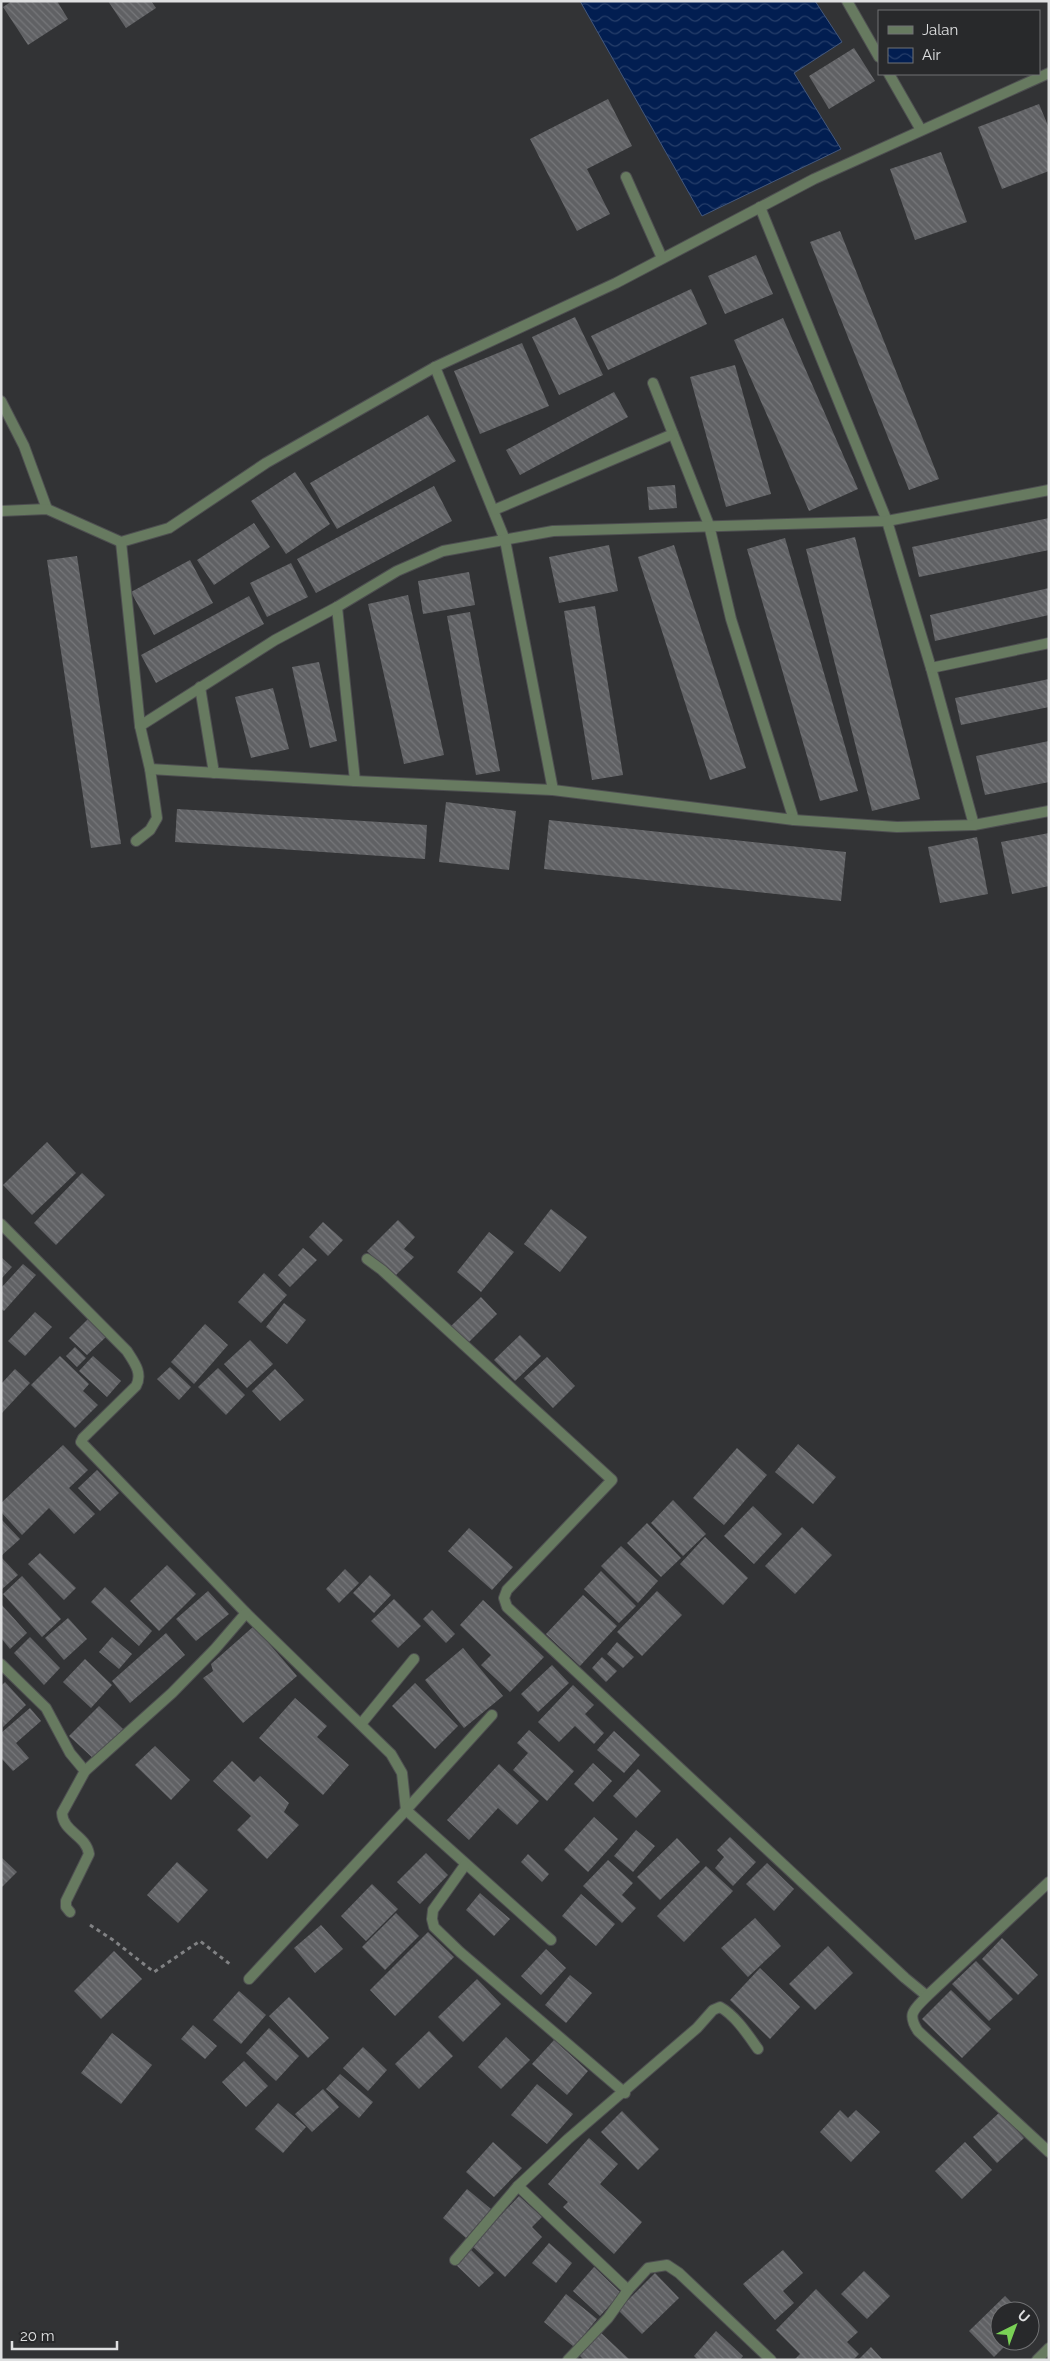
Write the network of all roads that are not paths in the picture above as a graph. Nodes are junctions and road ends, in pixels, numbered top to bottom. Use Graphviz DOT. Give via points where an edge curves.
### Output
graph roads {
  1 [pos="847,1"];
  2 [pos="878,55"];
  3 [pos="1049,73"];
  4 [pos="889,75"];
  5 [pos="921,130"];
  6 [pos="626,177"];
  7 [pos="760,207"];
  8 [pos="662,258"];
  9 [pos="435,367"];
  10 [pos="653,383"];
  11 [pos="1,401"];
  12 [pos="673,434"];
  13 [pos="1049,490"];
  14 [pos="46,509"];
  15 [pos="494,510"];
  16 [pos="1,511"];
  17 [pos="887,521"];
  18 [pos="710,525"];
  19 [pos="505,540"];
  20 [pos="121,542"];
  21 [pos="337,607"];
  22 [pos="1049,643"];
  23 [pos="931,668"];
  24 [pos="200,687"];
  25 [pos="140,726"];
  26 [pos="150,769"];
  27 [pos="214,773"];
  28 [pos="355,782"];
  29 [pos="553,790"];
  30 [pos="1049,811"];
  31 [pos="794,820"];
  32 [pos="974,825"];
  33 [pos="136,841"];
  34 [pos="1,1224"];
  35 [pos="367,1259"];
  36 [pos="246,1613"];
  37 [pos="414,1659"];
  38 [pos="1,1664"];
  39 [pos="492,1715"];
  40 [pos="361,1724"];
  41 [pos="85,1771"];
  42 [pos="406,1810"];
  43 [pos="465,1865"];
  44 [pos="1049,1882"];
  45 [pos="70,1912"];
  46 [pos="551,1940"];
  47 [pos="249,1979"];
  48 [pos="928,1996"];
  49 [pos="758,2049"];
  50 [pos="625,2093"];
  51 [pos="1049,2152"];
  52 [pos="518,2186"];
  53 [pos="454,2260"];
  54 [pos="628,2290"];
  55 [pos="1049,2348"];
  56 [pos="568,2360"];
  57 [pos="771,2360"];
  58 [pos="1037,2360"];
  1 -- 2 [label="street"];
  3 -- 5 [label="street"];
  4 -- 5 [label="street"];
  5 -- 7 [label="street"];
  6 -- 8 [label="street"];
  7 -- 8 [label="street"];
  7 -- 17 [label="street"];
  8 -- 9 [label="street" via="616,283"];
  9 -- 15 [label="street"];
  9 -- 20 [label="street" via="266,462 169,528"];
  10 -- 12 [label="street"];
  11 -- 14 [label="street" via="24,446"];
  12 -- 15 [label="street"];
  12 -- 18 [label="street"];
  13 -- 17 [label="street"];
  14 -- 16 [label="street"];
  14 -- 20 [label="street"];
  15 -- 19 [label="street"];
  17 -- 18 [label="street"];
  17 -- 23 [label="street"];
  18 -- 19 [label="street" via="553,531"];
  18 -- 31 [label="street" via="731,619"];
  19 -- 21 [label="street" via="443,551 397,571"];
  19 -- 29 [label="street"];
  20 -- 25 [label="street"];
  21 -- 24 [label="street" via="275,640"];
  21 -- 28 [label="street"];
  22 -- 23 [label="street"];
  23 -- 32 [label="street"];
  24 -- 25 [label="street"];
  24 -- 27 [label="street"];
  25 -- 26 [label="street"];
  26 -- 27 [label="street"];
  26 -- 33 [label="street" via="157,818 150,830"];
  27 -- 28 [label="street"];
  28 -- 29 [label="street"];
  29 -- 31 [label="street"];
  30 -- 32 [label="street"];
  31 -- 32 [label="street" via="897,827"];
  34 -- 36 [label="street" via="127,1351 137,1366 136,1386 81,1442"];
  35 -- 48 [label="street" via="612,1480 507,1590 504,1598 507,1607"];
  36 -- 40 [label="street"];
  36 -- 41 [label="street" via="172,1693"];
  37 -- 40 [label="street"];
  38 -- 41 [label="street" via="46,1708 70,1753"];
  39 -- 42 [label="street"];
  40 -- 42 [label="street" via="391,1754 402,1773"];
  41 -- 45 [label="street" via="62,1813 64,1824 88,1846 89,1854 66,1901"];
  42 -- 43 [label="street"];
  42 -- 47 [label="street"];
  43 -- 46 [label="street"];
  43 -- 50 [label="street" via="434,1910 434,1927"];
  44 -- 48 [label="street"];
  48 -- 51 [label="street" via="912,2013 912,2022 918,2031"];
  49 -- 50 [label="street" via="726,2010 713,2010"];
  50 -- 52 [label="street" via="568,2139"];
  52 -- 53 [label="street"];
  52 -- 54 [label="street"];
  54 -- 56 [label="street" via="608,2318"];
  54 -- 57 [label="street" via="648,2268 667,2264"];
  55 -- 58 [label="street"];
}
